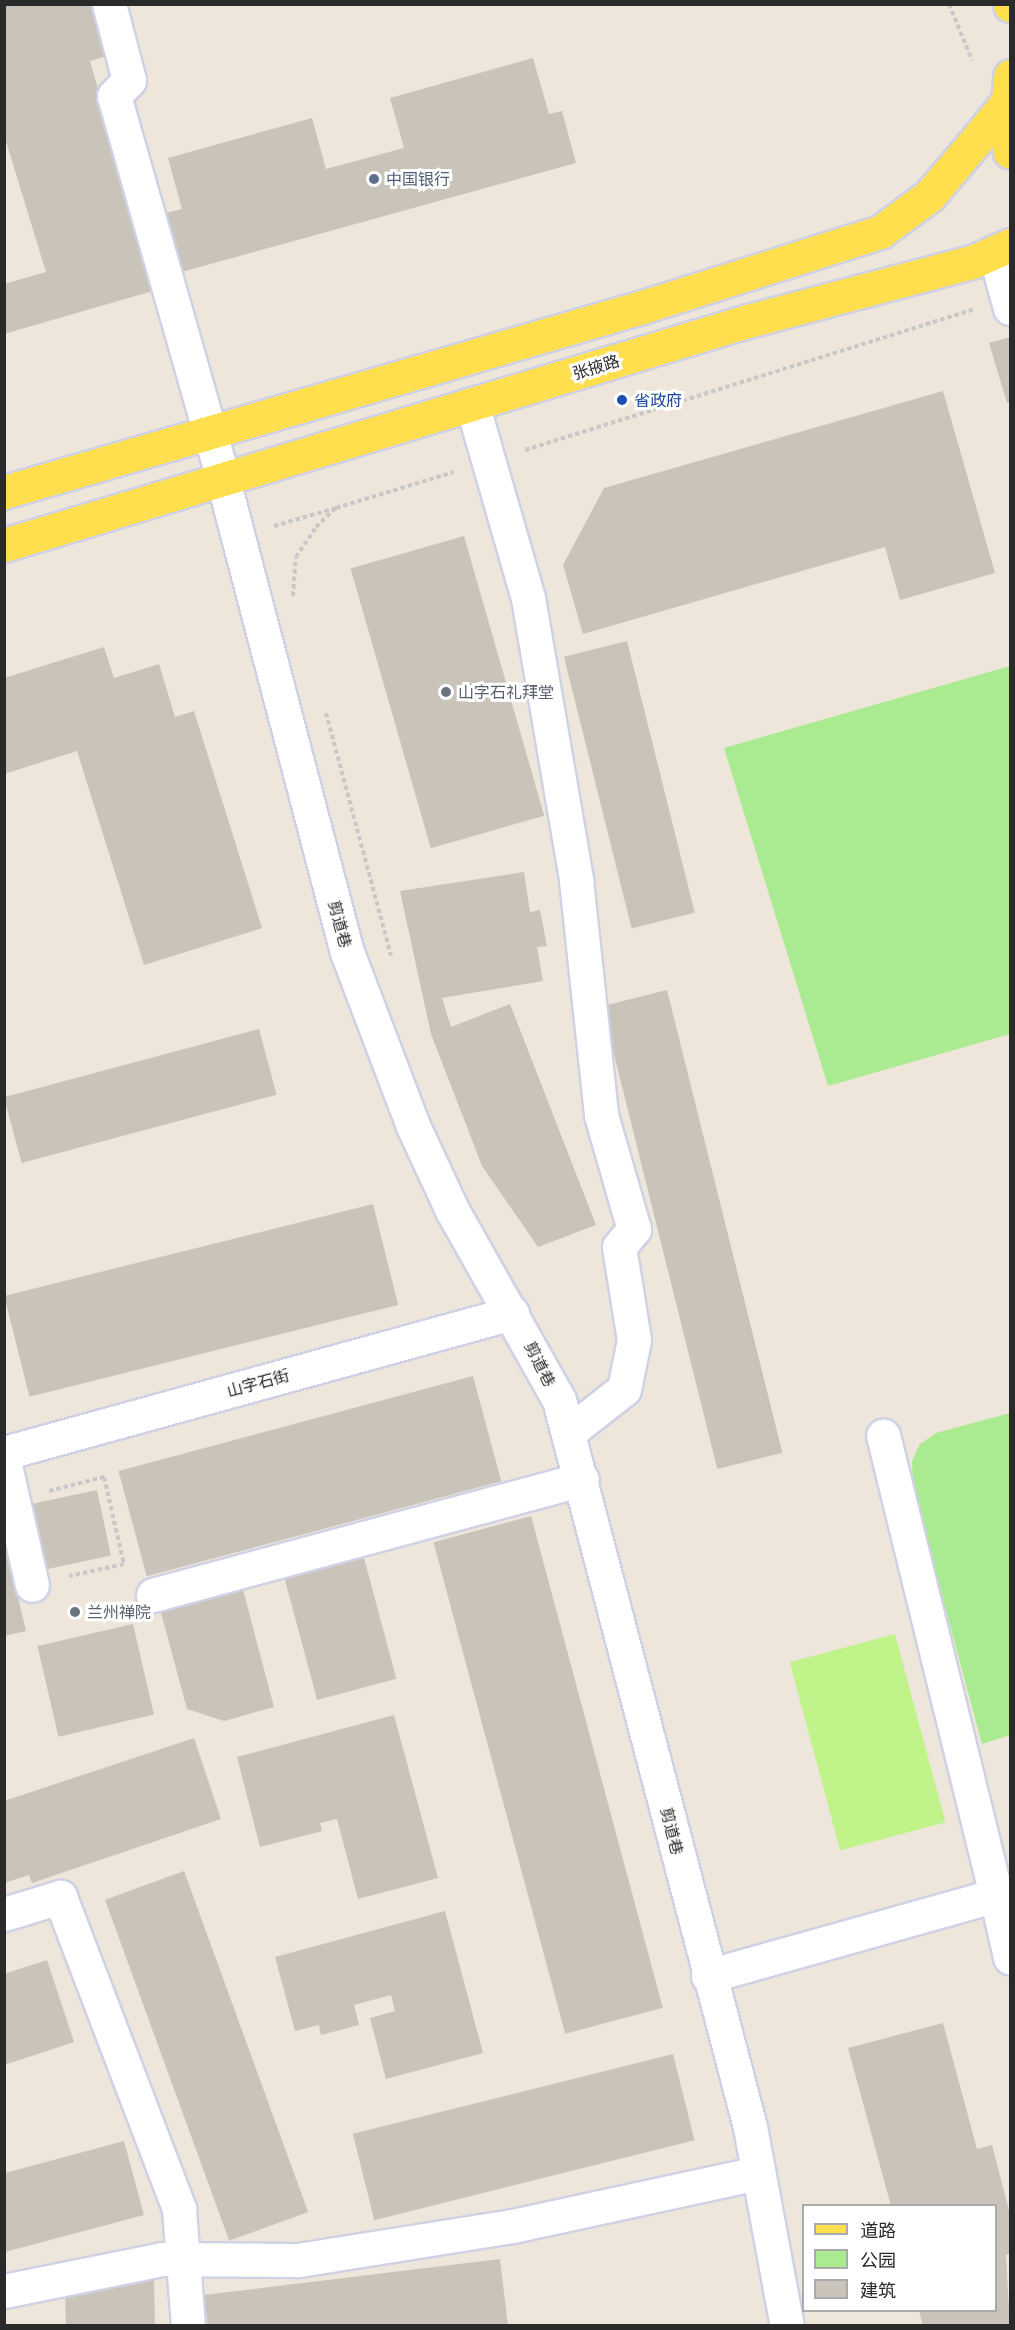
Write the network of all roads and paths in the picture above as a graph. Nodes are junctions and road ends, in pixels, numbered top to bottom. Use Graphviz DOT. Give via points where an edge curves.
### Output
graph roads {
  1 [pos="109,4"];
  2 [pos="949,4"];
  3 [pos="972,60"];
  4 [pos="1010,92"];
  5 [pos="1011,152"];
  6 [pos="997,255"];
  7 [pos="1011,308"];
  8 [pos="472,404"];
  9 [pos="209,433"];
  10 [pos="222,476"];
  11 [pos="4,492"];
  12 [pos="336,508"];
  13 [pos="238,536"];
  14 [pos="4,545"];
  15 [pos="512,1313"];
  16 [pos="568,1433"];
  17 [pos="883,1436"];
  18 [pos="4,1453"];
  19 [pos="4,1461"];
  20 [pos="582,1479"];
  21 [pos="13,1498"];
  22 [pos="32,1585"];
  23 [pos="153,1595"];
  24 [pos="996,1895"];
  25 [pos="4,1914"];
  26 [pos="1011,1957"];
  27 [pos="708,1976"];
  28 [pos="758,2173"];
  29 [pos="187,2259"];
  30 [pos="4,2291"];
  31 [pos="188,2325"];
  32 [pos="787,2325"];
  1 -- 9 [label="street, 剪道巷" via="129,81 114,96"];
  2 -- 3 [label="path"];
  4 -- 5 [label="main road" via="1005,125"];
  4 -- 9 [label="main road" via="928,196 880,232 642,307"];
  6 -- 7 [label="street"];
  6 -- 8 [label="main road, 张掖路" via="748,321"];
  8 -- 10 [label="main road, 张掖路"];
  8 -- 16 [label="street" via="528,598 576,880 601,1115 634,1229 619,1247 634,1340 624,1389"];
  9 -- 10 [label="street, 剪道巷"];
  9 -- 11 [label="main road"];
  10 -- 13 [label="street, 剪道巷"];
  10 -- 14 [label="main road, 张掖路"];
  12 -- 13 [label="path"];
  13 -- 15 [label="street, 剪道巷" via="347,952 412,1126 452,1210"];
  15 -- 16 [label="street, 剪道巷" via="559,1400"];
  15 -- 18 [label="street, 山字石街"];
  16 -- 20 [label="street, 剪道巷"];
  17 -- 24 [label="street"];
  19 -- 21 [label="street"];
  20 -- 23 [label="street"];
  20 -- 27 [label="street, 剪道巷"];
  21 -- 22 [label="street"];
  21 -- 22 [label="path" via="104,1478 124,1564"];
  24 -- 26 [label="street"];
  24 -- 27 [label="street"];
  25 -- 29 [label="street" via="60,1897 179,2209"];
  27 -- 28 [label="street, 剪道巷"];
  28 -- 29 [label="street" via="513,2226 298,2260"];
  28 -- 32 [label="street, 剪道巷"];
  29 -- 30 [label="street" via="162,2259"];
  29 -- 31 [label="street"];
}
